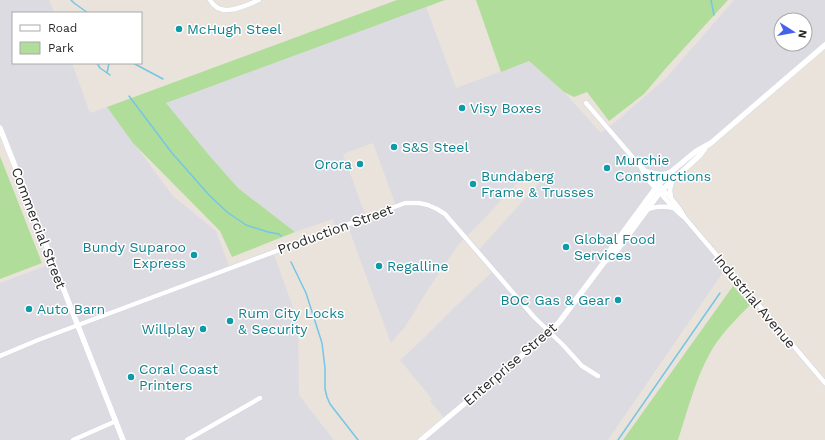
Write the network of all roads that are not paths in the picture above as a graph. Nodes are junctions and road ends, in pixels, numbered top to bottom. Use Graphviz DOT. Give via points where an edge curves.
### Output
graph roads {
  1 [pos="210,0"];
  2 [pos="259,0"];
  3 [pos="825,45"];
  4 [pos="586,104"];
  5 [pos="0,128"];
  6 [pos="707,146"];
  7 [pos="643,169"];
  8 [pos="672,171"];
  9 [pos="674,179"];
  10 [pos="659,189"];
  11 [pos="672,200"];
  12 [pos="674,209"];
  13 [pos="647,210"];
  14 [pos="684,218"];
  15 [pos="605,261"];
  16 [pos="78,326"];
  17 [pos="550,332"];
  18 [pos="0,356"];
  19 [pos="598,376"];
  20 [pos="825,383"];
  21 [pos="260,398"];
  22 [pos="116,421"];
  23 [pos="73,440"];
  24 [pos="123,440"];
  25 [pos="187,440"];
  26 [pos="421,440"];
  1 -- 2 [label="street" via="218,8 227,10"];
  3 -- 6 [label="street, Enterprise Street"];
  4 -- 7 [label="street, Industrial Avenue"];
  5 -- 16 [label="street, Commercial Street"];
  6 -- 8 [label="street, Enterprise Street" via="695,152"];
  6 -- 9 [label="street, Enterprise Street"];
  7 -- 8 [label="street" via="660,174"];
  7 -- 10 [label="street, Industrial Avenue" via="644,174"];
  8 -- 10 [label="street, Enterprise Street"];
  9 -- 10 [label="street, Enterprise Street"];
  9 -- 11 [label="street" via="670,185"];
  10 -- 11 [label="street, Industrial Avenue"];
  10 -- 12 [label="street, Industrial Avenue"];
  10 -- 13 [label="street, Enterprise Street"];
  10 -- 15 [label="street, Enterprise Street" via="608,253"];
  11 -- 14 [label="street, Industrial Avenue"];
  12 -- 13 [label="street" via="663,207"];
  12 -- 14 [label="street, Industrial Avenue"];
  13 -- 15 [label="street, Enterprise Street" via="612,257"];
  14 -- 20 [label="street, Industrial Avenue"];
  15 -- 17 [label="street, Enterprise Street"];
  16 -- 17 [label="street, Production Street" via="349,223 413,202 428,205 445,214"];
  16 -- 18 [label="street, Production Street"];
  16 -- 22 [label="street, Commercial Street"];
  17 -- 19 [label="street, Production Street" via="584,368"];
  17 -- 26 [label="street, Enterprise Street"];
  21 -- 25 [label="street"];
  22 -- 23 [label="street"];
  22 -- 24 [label="street, Commercial Street"];
}
